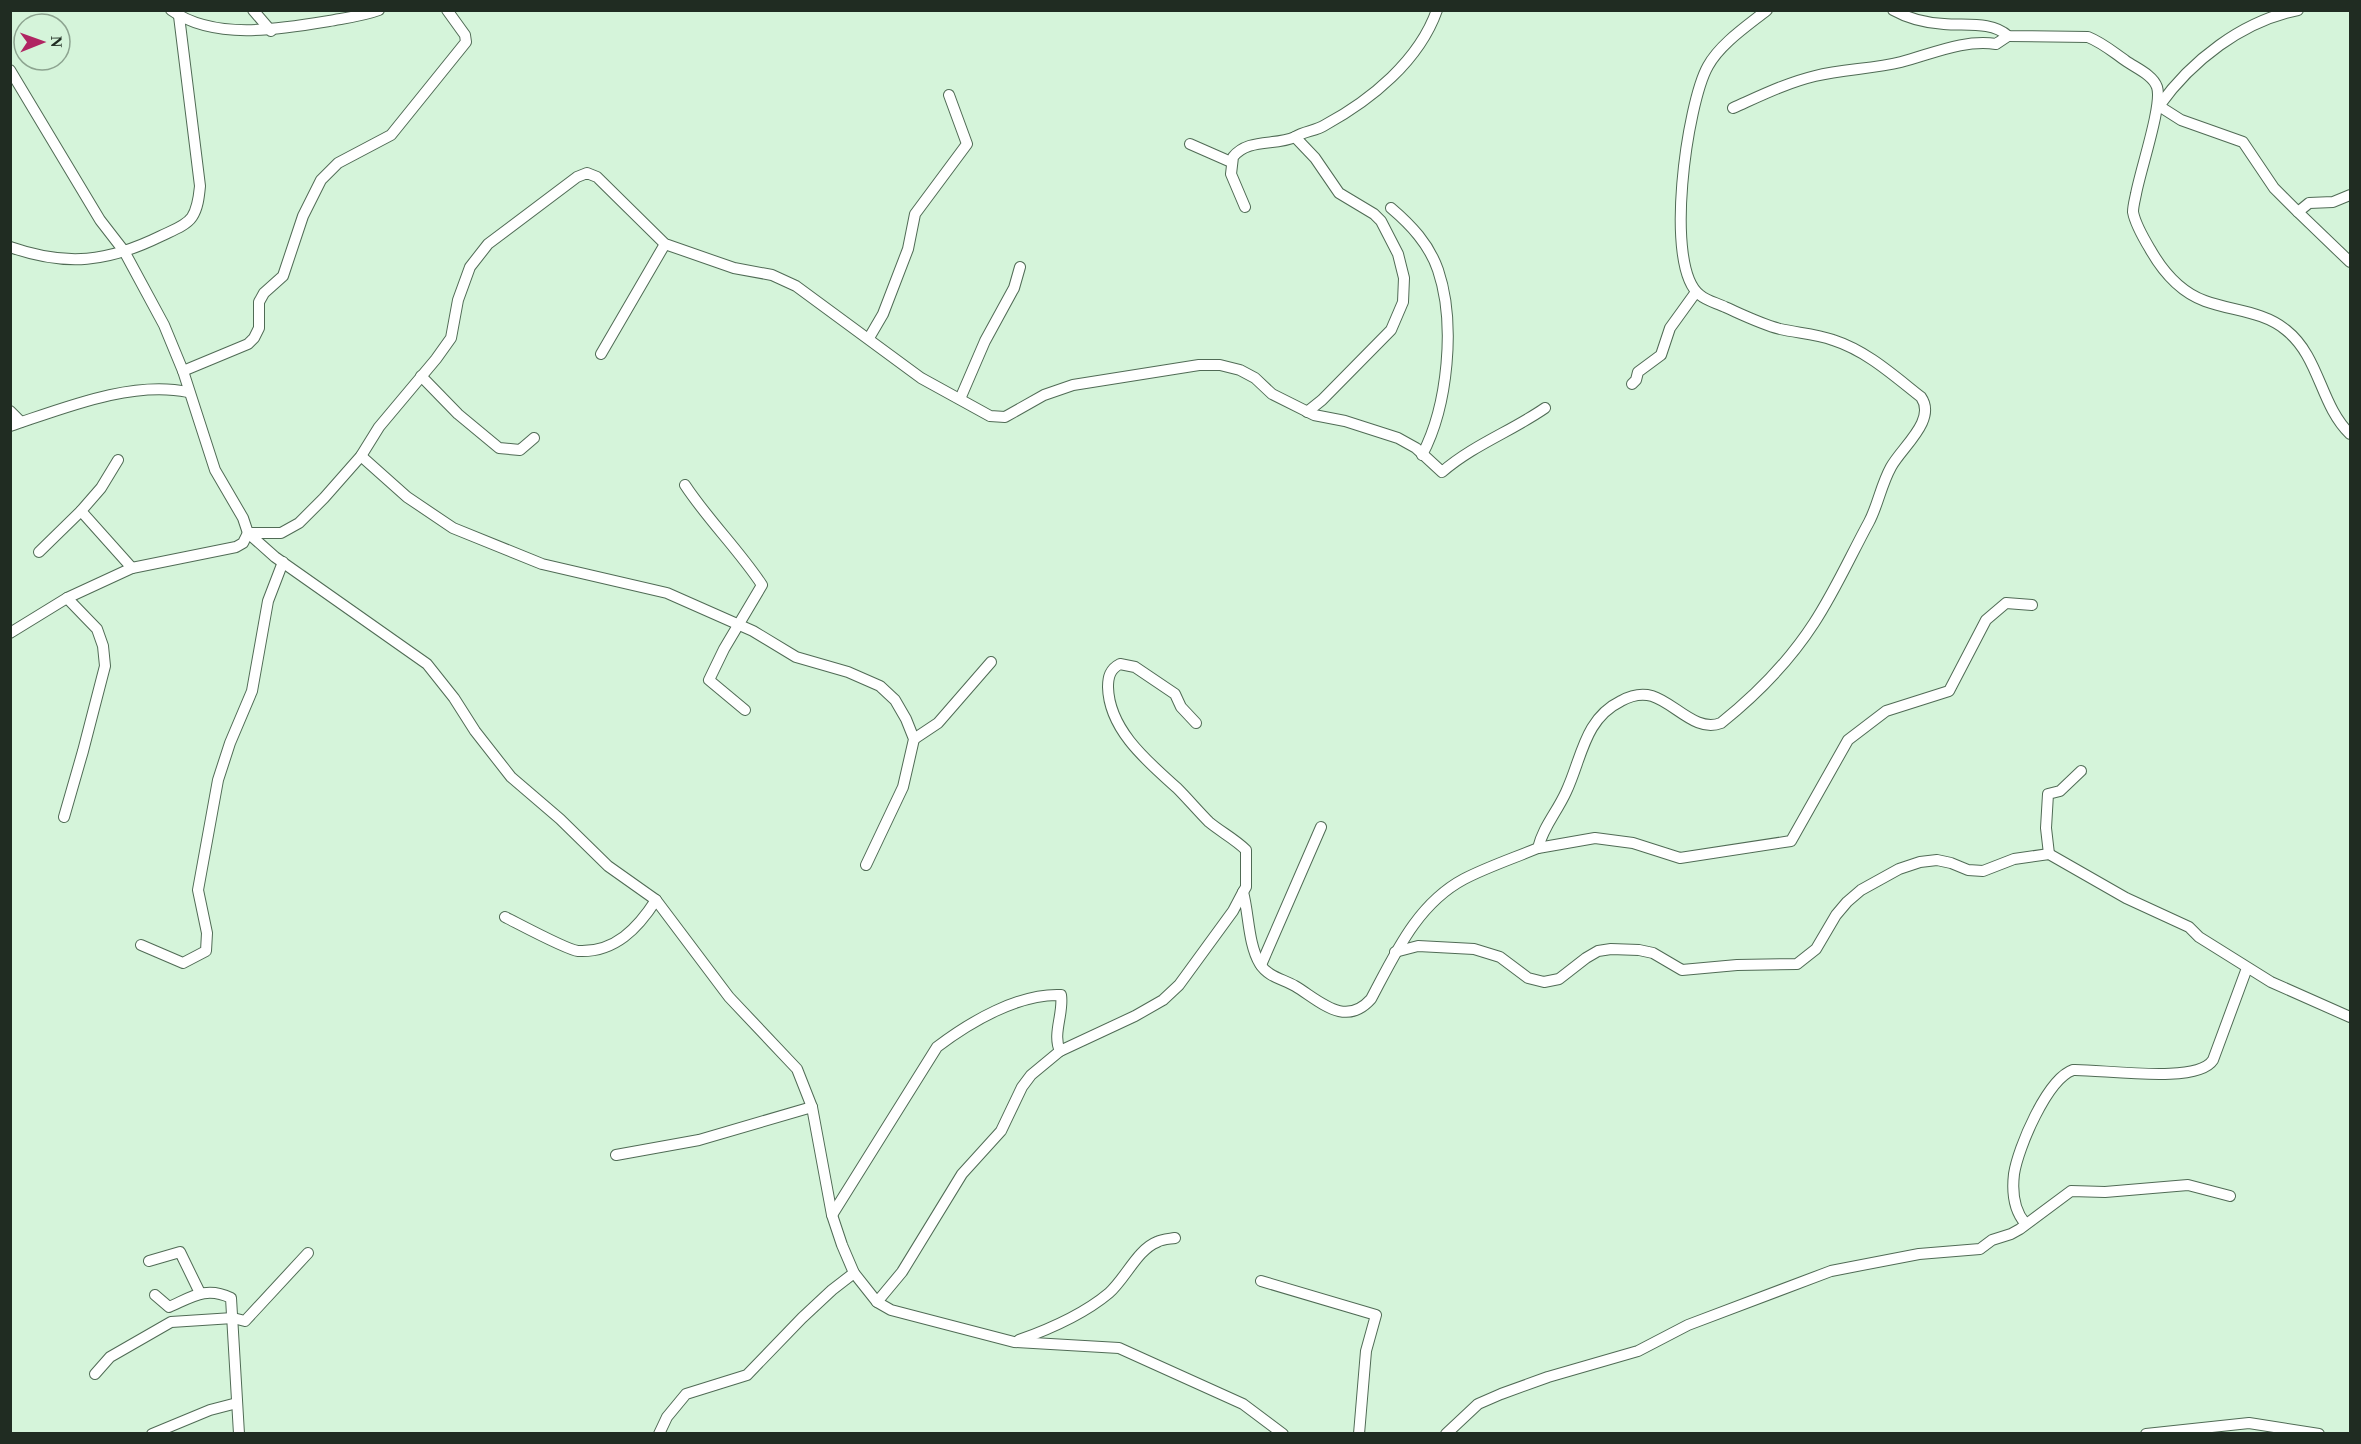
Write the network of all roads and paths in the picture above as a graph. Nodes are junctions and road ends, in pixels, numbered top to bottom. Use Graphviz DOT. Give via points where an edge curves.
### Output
graph roads {
  1 [pos="253,10"];
  2 [pos="447,10"];
  3 [pos="1437,10"];
  4 [pos="1767,10"];
  5 [pos="1893,10"];
  6 [pos="2298,10"];
  7 [pos="375,11"];
  8 [pos="175,13"];
  9 [pos="271,31"];
  10 [pos="2008,36"];
  11 [pos="10,70"];
  12 [pos="949,95"];
  13 [pos="2159,106"];
  14 [pos="1733,108"];
  15 [pos="1295,137"];
  16 [pos="1190,144"];
  17 [pos="1231,162"];
  18 [pos="2350,195"];
  19 [pos="1245,207"];
  20 [pos="1391,208"];
  21 [pos="2298,212"];
  22 [pos="665,244"];
  23 [pos="10,247"];
  24 [pos="124,251"];
  25 [pos="2350,261"];
  26 [pos="1020,267"];
  27 [pos="1696,292"];
  28 [pos="868,338"];
  29 [pos="601,354"];
  30 [pos="183,371"];
  31 [pos="422,376"];
  32 [pos="1632,384"];
  33 [pos="189,392"];
  34 [pos="960,399"];
  35 [pos="1545,408"];
  36 [pos="10,411"];
  37 [pos="1307,412"];
  38 [pos="2337,418"];
  39 [pos="16,424"];
  40 [pos="2350,424"];
  41 [pos="2350,434"];
  42 [pos="534,438"];
  43 [pos="1422,455"];
  44 [pos="361,456"];
  45 [pos="118,460"];
  46 [pos="685,485"];
  47 [pos="81,511"];
  48 [pos="248,533"];
  49 [pos="39,552"];
  50 [pos="283,562"];
  51 [pos="132,568"];
  52 [pos="67,598"];
  53 [pos="2032,605"];
  54 [pos="739,626"];
  55 [pos="10,633"];
  56 [pos="991,662"];
  57 [pos="745,710"];
  58 [pos="1196,723"];
  59 [pos="914,739"];
  60 [pos="2081,771"];
  61 [pos="64,817"];
  62 [pos="1321,826"];
  63 [pos="1538,848"];
  64 [pos="2049,854"];
  65 [pos="866,865"];
  66 [pos="1243,892"];
  67 [pos="656,900"];
  68 [pos="505,918"];
  69 [pos="141,945"];
  70 [pos="1395,951"];
  71 [pos="1261,965"];
  72 [pos="2247,968"];
  73 [pos="2350,1017"];
  74 [pos="1060,1051"];
  75 [pos="812,1107"];
  76 [pos="616,1155"];
  77 [pos="2230,1196"];
  78 [pos="832,1215"];
  79 [pos="2025,1223"];
  80 [pos="1175,1238"];
  81 [pos="308,1253"];
  82 [pos="148,1261"];
  83 [pos="854,1273"];
  84 [pos="1261,1281"];
  85 [pos="200,1293"];
  86 [pos="155,1295"];
  87 [pos="877,1302"];
  88 [pos="233,1318"];
  89 [pos="1014,1342"];
  90 [pos="94,1374"];
  91 [pos="237,1403"];
  92 [pos="152,1434"];
  93 [pos="239,1434"];
  94 [pos="659,1434"];
  95 [pos="1283,1434"];
  96 [pos="1359,1434"];
  97 [pos="1446,1434"];
  98 [pos="2146,1434"];
  99 [pos="2319,1434"];
  1 -- 9 [label="street"];
  2 -- 30 [label="street" via="465,34 466,42 391,135 338,163 321,180 303,216 283,276 259,302 260,328 254,339"];
  3 -- 15 [label="street" via="1417,50 1381,86 1335,120"];
  4 -- 27 [label="street" via="1719,52 1698,84 1683,176 1681,220 1685,262"];
  5 -- 10 [label="street" via="1925,22 1999,28"];
  6 -- 13 [label="street" via="2279,14 2238,34 2191,68"];
  7 -- 9 [label="street"];
  8 -- 9 [label="street" via="222,28"];
  8 -- 24 [label="street" via="200,186 197,206 192,218 183,225"];
  10 -- 13 [label="street" via="2079,36 2099,41 2150,78 2157,87"];
  10 -- 14 [label="street" via="1996,44 1968,44 1882,66 1814,76"];
  11 -- 24 [label="street" via="100,220"];
  12 -- 28 [label="street" via="967,144 915,214 908,249 883,314"];
  13 -- 21 [label="street" via="2181,120 2243,142 2274,188"];
  13 -- 38 [label="street" via="2133,212 2146,243 2176,285 2191,295 2252,313 2286,330 2314,366"];
  15 -- 17 [label="street" via="1244,147"];
  15 -- 37 [label="street" via="1339,193 1381,221 1398,254 1404,278 1403,302 1391,330"];
  16 -- 17 [label="street"];
  17 -- 19 [label="street" via="1233,180"];
  18 -- 21 [label="street" via="2333,202 2309,203"];
  20 -- 43 [label="street" via="1411,225 1426,246 1438,269 1445,308 1446,376 1434,427"];
  21 -- 25 [label="street"];
  22 -- 28 [label="street" via="734,268 772,275 796,286"];
  22 -- 29 [label="street"];
  22 -- 31 [label="street" via="597,177 587,172 577,177 488,244 470,267 458,300 451,338"];
  23 -- 24 [label="street" via="65,260 100,258"];
  24 -- 30 [label="street"];
  26 -- 34 [label="street" via="1014,288"];
  27 -- 32 [label="street" via="1670,328 1661,354 1638,372"];
  27 -- 63 [label="street" via="1756,321 1857,350 1921,397 1925,416 1891,468 1870,521 1816,621 1781,665 1715,726 1701,723 1651,696 1633,695 1602,712 1588,732 1570,784 1544,827"];
  28 -- 34 [label="street" via="921,378"];
  30 -- 33 [label="street"];
  31 -- 42 [label="street" via="458,414 499,448 520,450"];
  31 -- 44 [label="street" via="379,427"];
  33 -- 39 [label="street" via="125,391"];
  33 -- 48 [label="street" via="215,470"];
  34 -- 37 [label="street" via="990,416 1005,417 1044,395 1073,385 1220,365 1255,378 1272,394"];
  35 -- 43 [label="street" via="1460,456 1442,472"];
  36 -- 39 [label="street"];
  37 -- 43 [label="street" via="1398,438"];
  38 -- 40 [label="street"];
  38 -- 41 [label="street"];
  44 -- 48 [label="street" via="299,523 281,533"];
  44 -- 54 [label="street" via="407,497 453,528 542,564 667,593"];
  45 -- 47 [label="street"];
  46 -- 54 [label="street" via="762,585"];
  47 -- 49 [label="street"];
  47 -- 51 [label="street"];
  48 -- 50 [label="street"];
  48 -- 51 [label="street" via="236,547"];
  50 -- 67 [label="street" via="427,664 511,777 608,866"];
  50 -- 69 [label="street" via="268,601 252,691 218,780 198,890 207,933 206,951 183,963"];
  51 -- 52 [label="street"];
  52 -- 55 [label="street"];
  52 -- 61 [label="street" via="97,629 105,666"];
  53 -- 63 [label="street" via="2006,603 1986,620 1949,690 1886,711 1848,741 1791,841 1680,858 1633,843 1596,838"];
  54 -- 57 [label="street" via="708,680"];
  54 -- 59 [label="street" via="796,657 848,672 880,687 895,700"];
  56 -- 59 [label="street" via="938,723"];
  58 -- 66 [label="street" via="1175,694 1135,667 1120,664 1111,670 1111,704 1132,744 1211,824 1246,850"];
  59 -- 65 [label="street" via="903,788"];
  60 -- 64 [label="street" via="2060,791 2048,794"];
  62 -- 71 [label="street"];
  63 -- 70 [label="street" via="1457,883 1414,923"];
  64 -- 70 [label="street" via="2014,859 1983,871 1937,860 1899,869 1847,902 1816,949 1797,964 1682,970 1653,953 1611,949 1598,951 1559,979 1544,982 1528,978 1500,957 1474,949 1418,946"];
  64 -- 72 [label="street" via="2126,898 2189,927"];
  66 -- 71 [label="street"];
  66 -- 74 [label="street" via="1171,992 1136,1016"];
  67 -- 68 [label="street" via="642,922 612,946 577,951"];
  67 -- 75 [label="street" via="729,997 797,1069"];
  70 -- 71 [label="street" via="1371,999 1364,1007 1347,1012 1333,1010 1276,978"];
  72 -- 73 [label="street"];
  72 -- 79 [label="street" via="2214,1060 2206,1069 2148,1074 2073,1070 2058,1080 2028,1132 2014,1173 2018,1214"];
  74 -- 78 [label="street" via="1057,1044 1061,995 1045,994 996,1011 961,1029 938,1047"];
  74 -- 87 [label="street" via="1022,1087 1001,1131 962,1174 902,1272"];
  75 -- 76 [label="street" via="699,1140"];
  75 -- 78 [label="street"];
  77 -- 79 [label="street" via="2188,1185 2070,1191"];
  78 -- 83 [label="street"];
  79 -- 97 [label="street" via="1980,1250 1919,1254 1831,1271 1688,1325 1638,1351 1501,1394 1478,1404"];
  80 -- 89 [label="street" via="1156,1242 1143,1251 1118,1285 1095,1304"];
  81 -- 88 [label="street" via="246,1321"];
  82 -- 85 [label="street" via="180,1252"];
  83 -- 87 [label="street"];
  83 -- 94 [label="street" via="802,1318 747,1376 686,1394"];
  84 -- 96 [label="street" via="1376,1315 1366,1351"];
  85 -- 86 [label="street" via="169,1307"];
  85 -- 88 [label="street" via="218,1292 231,1298"];
  87 -- 89 [label="street" via="891,1310"];
  88 -- 90 [label="street" via="171,1322 110,1357"];
  88 -- 91 [label="street"];
  89 -- 95 [label="street" via="1119,1348 1243,1404"];
  91 -- 92 [label="street"];
  91 -- 93 [label="street"];
  98 -- 99 [label="street" via="2249,1423"];
}
